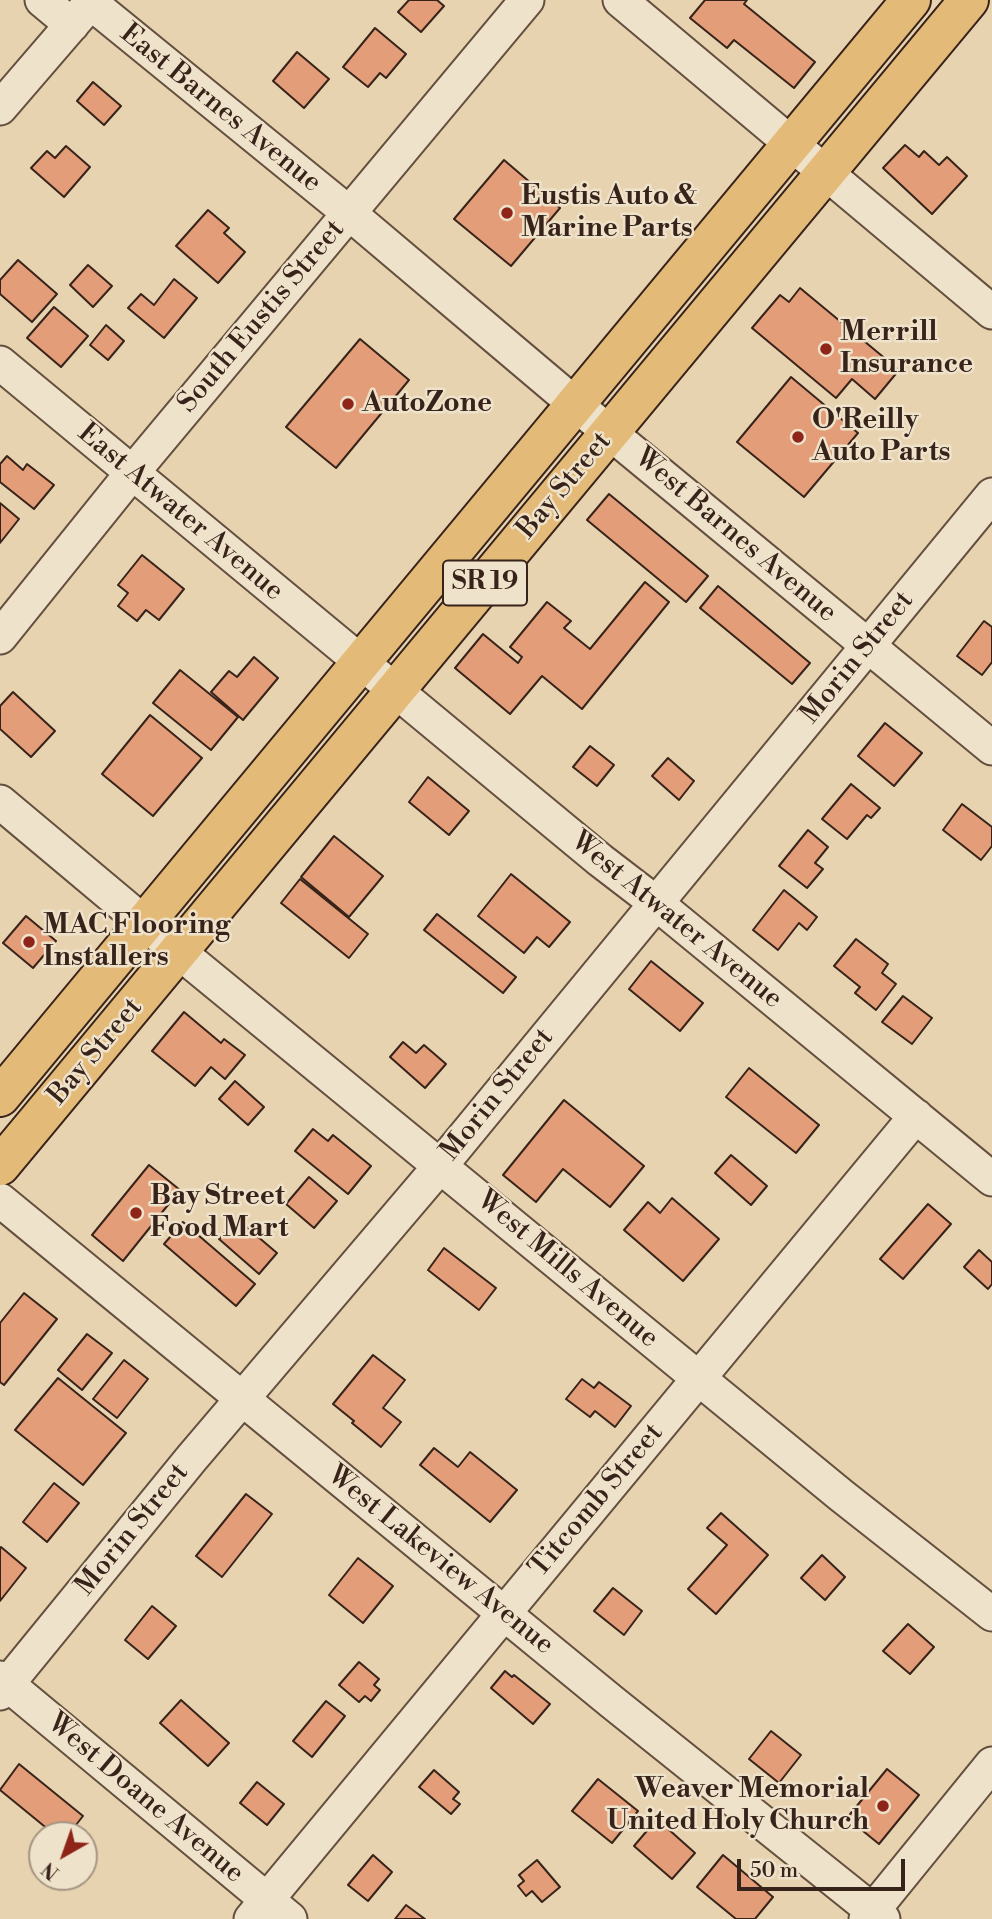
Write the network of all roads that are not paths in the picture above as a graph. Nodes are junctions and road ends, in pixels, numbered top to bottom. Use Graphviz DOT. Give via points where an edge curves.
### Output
graph roads {
  1 [pos="42,0"];
  2 [pos="527,0"];
  3 [pos="620,0"];
  4 [pos="911,0"];
  5 [pos="969,0"];
  6 [pos="85,9"];
  7 [pos="0,108"];
  8 [pos="792,144"];
  9 [pos="826,172"];
  10 [pos="349,213"];
  11 [pos="992,313"];
  12 [pos="0,363"];
  13 [pos="575,404"];
  14 [pos="610,433"];
  15 [pos="132,473"];
  16 [pos="992,495"];
  17 [pos="0,637"];
  18 [pos="867,646"];
  19 [pos="360,663"];
  20 [pos="395,691"];
  21 [pos="992,748"];
  22 [pos="0,802"];
  23 [pos="656,903"];
  24 [pos="144,923"];
  25 [pos="179,952"];
  26 [pos="0,1097"];
  27 [pos="916,1116"];
  28 [pos="441,1165"];
  29 [pos="0,1166"];
  30 [pos="992,1179"];
  31 [pos="0,1200"];
  32 [pos="699,1378"];
  33 [pos="242,1400"];
  34 [pos="503,1613"];
  35 [pos="992,1614"];
  36 [pos="2,1685"];
  37 [pos="992,1765"];
  38 [pos="269,1913"];
  39 [pos="873,1916"];
  1 -- 6 [label="street, East Barnes Avenue"];
  2 -- 10 [label="street, South Eustis Street"];
  3 -- 8 [label="street"];
  4 -- 8 [label="main road, Bay Street / SR 19"];
  5 -- 9 [label="main road, Bay Street / SR 19"];
  6 -- 7 [label="street"];
  6 -- 10 [label="street, East Barnes Avenue"];
  8 -- 9 [label="street"];
  8 -- 13 [label="main road, Bay Street / SR 19"];
  9 -- 11 [label="street"];
  9 -- 14 [label="main road, Bay Street / SR 19"];
  10 -- 13 [label="street, East Barnes Avenue"];
  10 -- 15 [label="street, South Eustis Street"];
  12 -- 15 [label="street, East Atwater Avenue"];
  13 -- 14 [label="street, West Barnes Avenue"];
  13 -- 19 [label="main road, Bay Street / SR 19"];
  14 -- 18 [label="street, West Barnes Avenue"];
  14 -- 20 [label="main road, Bay Street / SR 19"];
  15 -- 17 [label="street, South Eustis Street"];
  15 -- 19 [label="street, East Atwater Avenue"];
  16 -- 18 [label="street, Morin Street"];
  18 -- 21 [label="street, West Barnes Avenue"];
  18 -- 23 [label="street, Morin Street"];
  19 -- 20 [label="street, West Atwater Avenue"];
  19 -- 24 [label="main road, Bay Street / SR 19"];
  20 -- 23 [label="street, West Atwater Avenue"];
  20 -- 25 [label="main road, Bay Street / SR 19"];
  22 -- 24 [label="street, West Mills Avenue"];
  23 -- 27 [label="street, West Atwater Avenue"];
  23 -- 28 [label="street, Morin Street"];
  24 -- 25 [label="street, West Mills Avenue"];
  24 -- 26 [label="main road, Bay Street / SR 19"];
  25 -- 28 [label="street, West Mills Avenue"];
  25 -- 29 [label="main road, Bay Street / SR 19"];
  27 -- 30 [label="street, West Atwater Avenue"];
  27 -- 32 [label="street, Titcomb Street"];
  28 -- 32 [label="street, West Mills Avenue"];
  28 -- 33 [label="street, Morin Street"];
  31 -- 33 [label="street, West Lakeview Avenue"];
  32 -- 34 [label="street, Titcomb Street"];
  32 -- 35 [label="street, West Mills Avenue"];
  33 -- 34 [label="street, West Lakeview Avenue"];
  33 -- 36 [label="street, Morin Street"];
  34 -- 38 [label="street, Titcomb Street"];
  34 -- 39 [label="street, West Lakeview Avenue"];
  36 -- 38 [label="street, West Doane Avenue"];
  37 -- 39 [label="street"];
}
